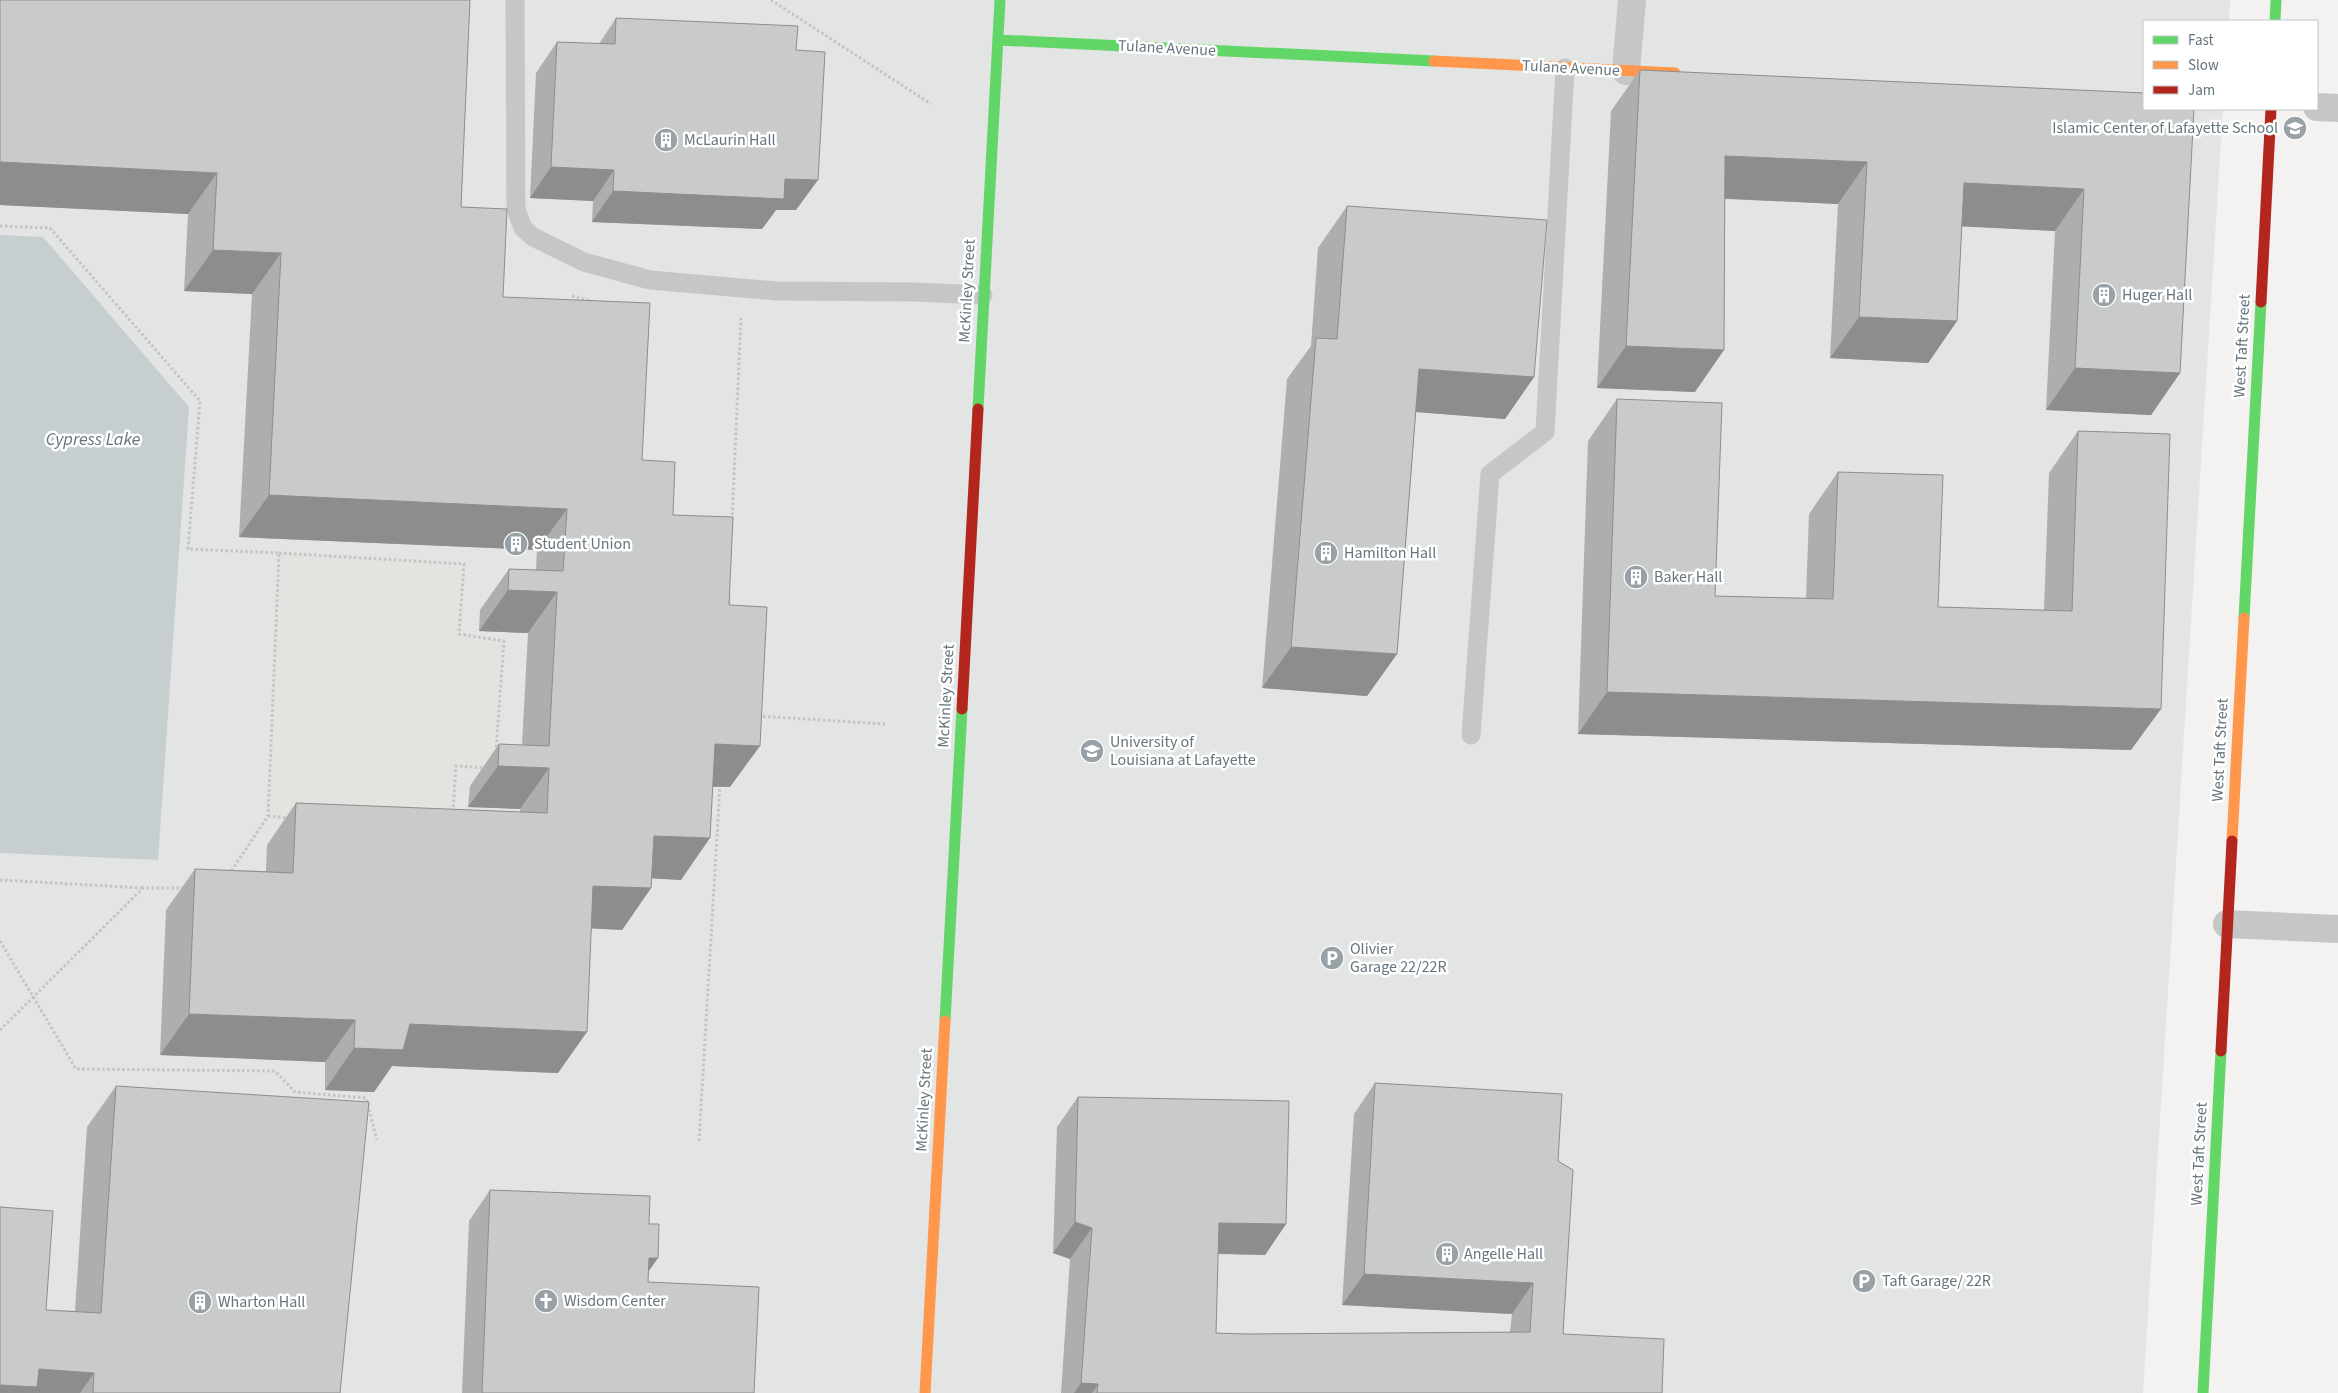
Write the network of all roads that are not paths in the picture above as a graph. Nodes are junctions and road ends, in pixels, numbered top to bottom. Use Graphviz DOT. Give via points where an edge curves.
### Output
graph roads {
  1 [pos="515,0"];
  2 [pos="1000,0"];
  3 [pos="1632,0"];
  4 [pos="2276,0"];
  5 [pos="2275,20"];
  6 [pos="998,40"];
  7 [pos="1565,68"];
  8 [pos="1626,71"];
  9 [pos="1686,74"];
  10 [pos="2318,107"];
  11 [pos="2338,108"];
  12 [pos="2271,110"];
  13 [pos="983,295"];
  14 [pos="1471,735"];
  15 [pos="2226,924"];
  16 [pos="2338,929"];
  17 [pos="925,1393"];
  18 [pos="2203,1393"];
  1 -- 13 [label="lane" via="516,209 523,228 533,237 584,262 650,280 776,291"];
  2 -- 6 [label="street, McKinley Street"];
  3 -- 8 [label="street"];
  4 -- 5 [label="street"];
  6 -- 7 [label="street, Tulane Avenue"];
  6 -- 13 [label="street, McKinley Street"];
  7 -- 8 [label="street, Tulane Avenue"];
  7 -- 14 [label="lane" via="1545,432 1490,474"];
  8 -- 9 [label="street, Tulane Avenue"];
  10 -- 11 [label="street"];
  12 -- 15 [label="street, West Taft Street"];
  13 -- 17 [label="street, McKinley Street"];
  15 -- 16 [label="street"];
  15 -- 18 [label="street, West Taft Street"];
}
